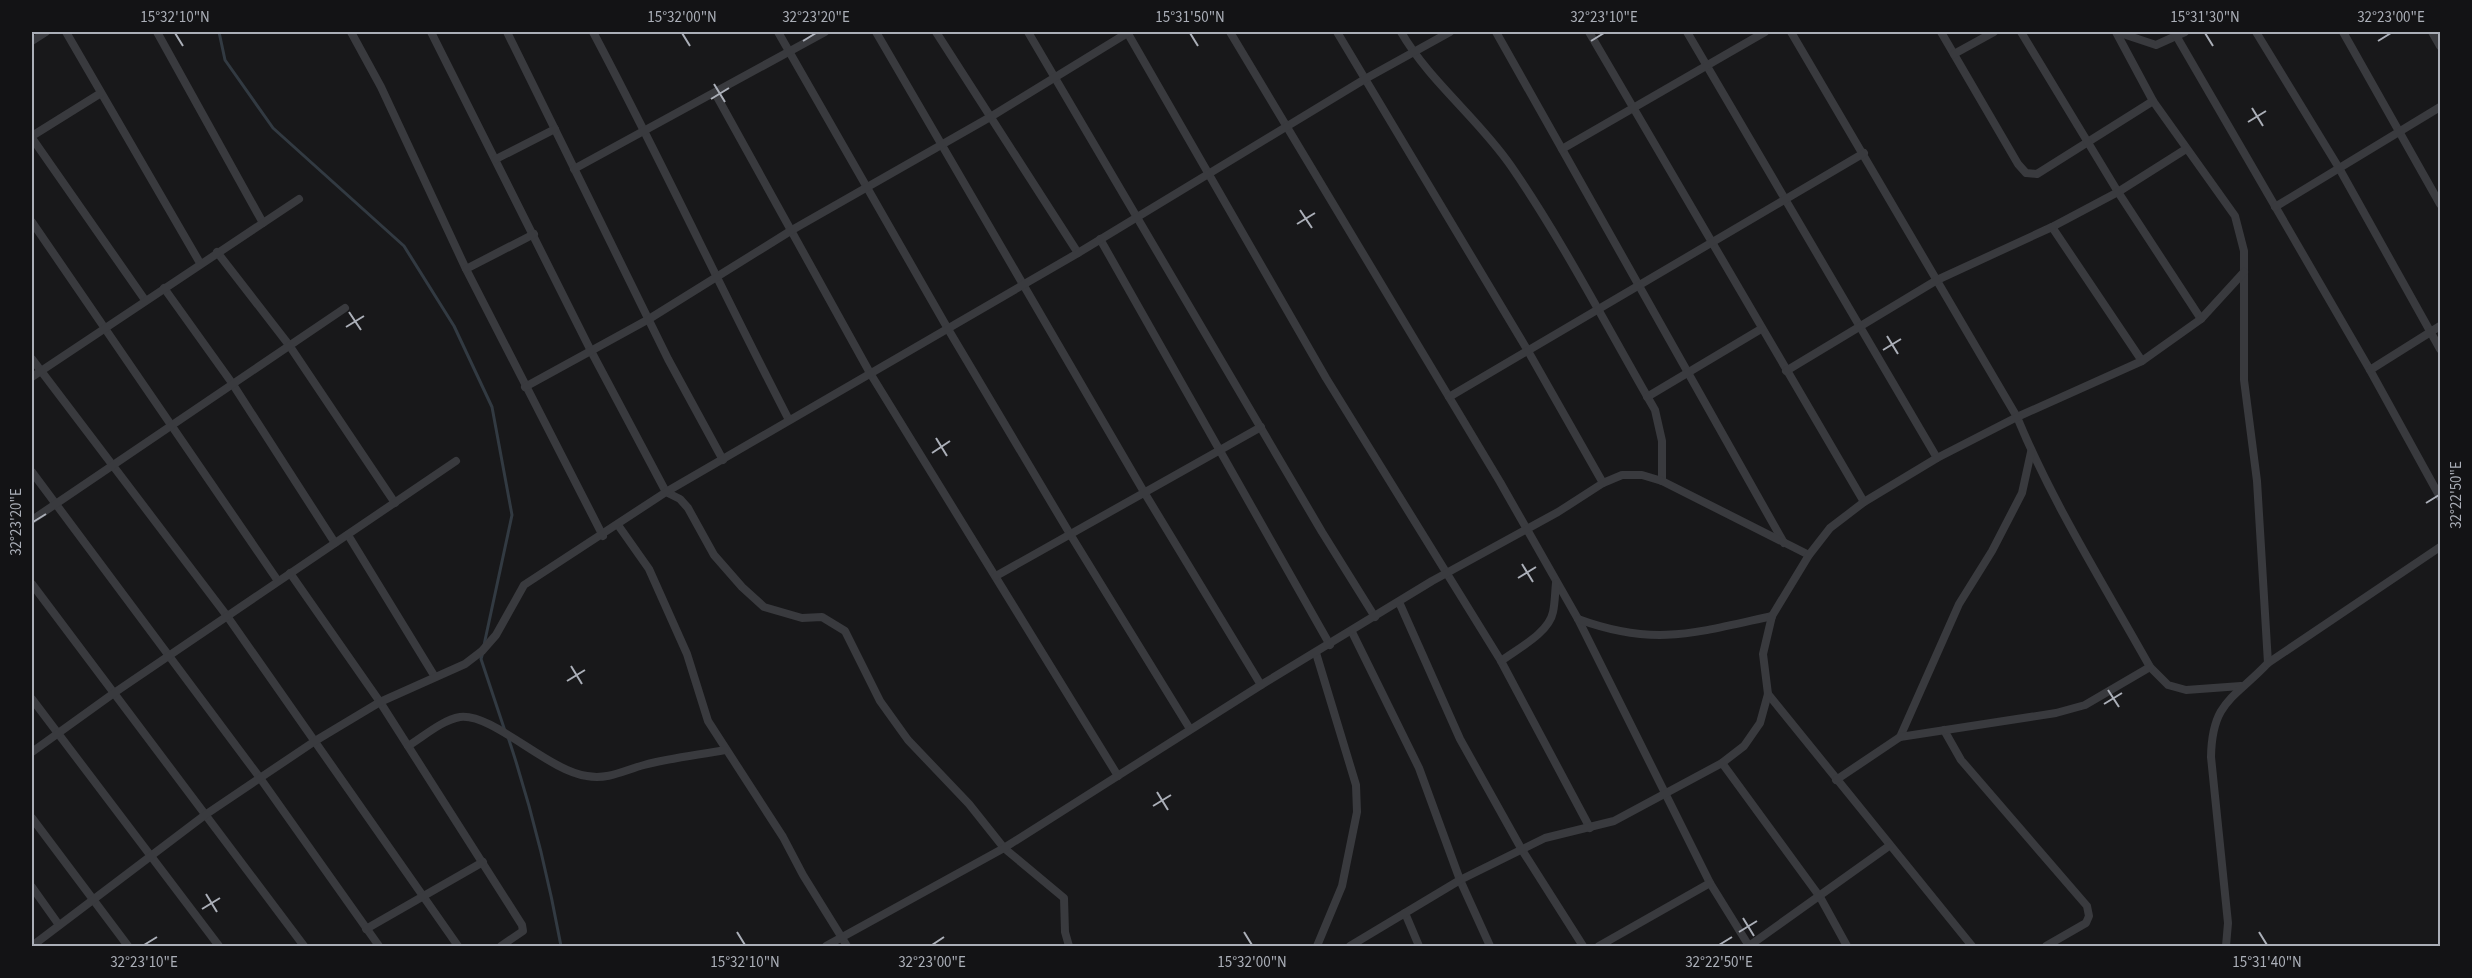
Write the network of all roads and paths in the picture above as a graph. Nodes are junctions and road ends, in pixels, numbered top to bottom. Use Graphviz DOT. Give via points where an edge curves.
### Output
graph roads {
  1 [pos="46,32"];
  2 [pos="66,32"];
  3 [pos="157,32"];
  4 [pos="351,32"];
  5 [pos="431,32"];
  6 [pos="507,32"];
  7 [pos="593,32"];
  8 [pos="778,32"];
  9 [pos="825,32"];
  10 [pos="876,32"];
  11 [pos="936,32"];
  12 [pos="1028,32"];
  13 [pos="1128,32"];
  14 [pos="1230,32"];
  15 [pos="1337,32"];
  16 [pos="1401,32"];
  17 [pos="1450,32"];
  18 [pos="1496,32"];
  19 [pos="1589,32"];
  20 [pos="1687,32"];
  21 [pos="1765,32"];
  22 [pos="1791,32"];
  23 [pos="1941,32"];
  24 [pos="1994,32"];
  25 [pos="2021,32"];
  26 [pos="2116,32"];
  27 [pos="2185,32"];
  28 [pos="2256,32"];
  29 [pos="2343,32"];
  30 [pos="2432,32"];
  31 [pos="2175,34"];
  32 [pos="32,41"];
  33 [pos="2440,46"];
  34 [pos="789,51"];
  35 [pos="1413,53"];
  36 [pos="1954,54"];
  37 [pos="1706,66"];
  38 [pos="1055,78"];
  39 [pos="1365,79"];
  40 [pos="101,93"];
  41 [pos="715,93"];
  42 [pos="2153,101"];
  43 [pos="2440,107"];
  44 [pos="1633,109"];
  45 [pos="992,116"];
  46 [pos="1289,127"];
  47 [pos="555,129"];
  48 [pos="646,130"];
  49 [pos="2400,132"];
  50 [pos="32,137"];
  51 [pos="2090,142"];
  52 [pos="943,144"];
  53 [pos="1562,149"];
  54 [pos="2186,149"];
  55 [pos="1864,153"];
  56 [pos="496,159"];
  57 [pos="2339,168"];
  58 [pos="574,169"];
  59 [pos="1210,174"];
  60 [pos="866,187"];
  61 [pos="2118,192"];
  62 [pos="299,199"];
  63 [pos="1786,200"];
  64 [pos="2440,204"];
  65 [pos="2275,207"];
  66 [pos="1138,217"];
  67 [pos="32,222"];
  68 [pos="263,223"];
  69 [pos="2052,227"];
  70 [pos="792,230"];
  71 [pos="534,234"];
  72 [pos="1100,239"];
  73 [pos="1711,243"];
  74 [pos="217,252"];
  75 [pos="1078,253"];
  76 [pos="200,263"];
  77 [pos="466,269"];
  78 [pos="2244,272"];
  79 [pos="716,278"];
  80 [pos="1937,280"];
  81 [pos="1023,284"];
  82 [pos="1639,284"];
  83 [pos="164,288"];
  84 [pos="145,300"];
  85 [pos="345,308"];
  86 [pos="1597,310"];
  87 [pos="649,319"];
  88 [pos="2201,319"];
  89 [pos="1859,326"];
  90 [pos="2440,326"];
  91 [pos="104,328"];
  92 [pos="1761,328"];
  93 [pos="948,329"];
  94 [pos="2431,332"];
  95 [pos="289,345"];
  96 [pos="2440,349"];
  97 [pos="591,351"];
  98 [pos="1528,351"];
  99 [pos="32,359"];
  100 [pos="2142,361"];
  101 [pos="2370,370"];
  102 [pos="41,371"];
  103 [pos="1688,371"];
  104 [pos="1786,371"];
  105 [pos="870,373"];
  106 [pos="32,377"];
  107 [pos="232,383"];
  108 [pos="525,387"];
  109 [pos="1449,397"];
  110 [pos="1647,397"];
  111 [pos="2017,417"];
  112 [pos="789,420"];
  113 [pos="172,424"];
  114 [pos="1261,427"];
  115 [pos="1218,451"];
  116 [pos="2031,452"];
  117 [pos="1937,458"];
  118 [pos="723,460"];
  119 [pos="456,462"];
  120 [pos="112,464"];
  121 [pos="32,472"];
  122 [pos="1662,481"];
  123 [pos="1604,483"];
  124 [pos="666,492"];
  125 [pos="1144,492"];
  126 [pos="2440,497"];
  127 [pos="1864,502"];
  128 [pos="395,503"];
  129 [pos="54,504"];
  130 [pos="32,520"];
  131 [pos="618,525"];
  132 [pos="1526,529"];
  133 [pos="1070,534"];
  134 [pos="348,535"];
  135 [pos="603,536"];
  136 [pos="335,543"];
  137 [pos="1785,544"];
  138 [pos="2440,547"];
  139 [pos="1809,555"];
  140 [pos="290,573"];
  141 [pos="1445,573"];
  142 [pos="996,576"];
  143 [pos="278,581"];
  144 [pos="1556,581"];
  145 [pos="32,584"];
  146 [pos="1399,602"];
  147 [pos="227,616"];
  148 [pos="1375,616"];
  149 [pos="1772,616"];
  150 [pos="1578,619"];
  151 [pos="1352,632"];
  152 [pos="1330,645"];
  153 [pos="1316,653"];
  154 [pos="170,657"];
  155 [pos="1501,661"];
  156 [pos="2268,663"];
  157 [pos="2150,667"];
  158 [pos="435,677"];
  159 [pos="1262,685"];
  160 [pos="2243,686"];
  161 [pos="114,693"];
  162 [pos="1768,694"];
  163 [pos="32,699"];
  164 [pos="380,702"];
  165 [pos="1190,729"];
  166 [pos="1944,730"];
  167 [pos="57,735"];
  168 [pos="1900,737"];
  169 [pos="315,741"];
  170 [pos="408,746"];
  171 [pos="725,750"];
  172 [pos="32,752"];
  173 [pos="1722,763"];
  174 [pos="1118,776"];
  175 [pos="260,778"];
  176 [pos="1836,780"];
  177 [pos="1664,795"];
  178 [pos="205,815"];
  179 [pos="32,818"];
  180 [pos="1590,828"];
  181 [pos="1889,846"];
  182 [pos="1004,848"];
  183 [pos="1522,850"];
  184 [pos="150,856"];
  185 [pos="483,862"];
  186 [pos="1460,880"];
  187 [pos="1710,883"];
  188 [pos="32,887"];
  189 [pos="424,896"];
  190 [pos="1820,897"];
  191 [pos="91,900"];
  192 [pos="1405,913"];
  193 [pos="59,925"];
  194 [pos="366,929"];
  195 [pos="841,937"];
  196 [pos="36,945"];
  197 [pos="128,946"];
  198 [pos="219,946"];
  199 [pos="304,946"];
  200 [pos="379,946"];
  201 [pos="458,946"];
  202 [pos="501,946"];
  203 [pos="826,946"];
  204 [pos="847,946"];
  205 [pos="1069,946"];
  206 [pos="1317,946"];
  207 [pos="1350,946"];
  208 [pos="1419,946"];
  209 [pos="1490,946"];
  210 [pos="1583,946"];
  211 [pos="1599,946"];
  212 [pos="1749,946"];
  213 [pos="1847,946"];
  214 [pos="1972,946"];
  215 [pos="2046,946"];
  216 [pos="2226,946"];
  1 -- 32 [label="street"];
  2 -- 40 [label="street"];
  3 -- 68 [label="street"];
  4 -- 77 [label="street"];
  5 -- 56 [label="street"];
  6 -- 47 [label="street"];
  7 -- 48 [label="street"];
  8 -- 34 [label="street"];
  9 -- 34 [label="street"];
  10 -- 52 [label="street"];
  11 -- 45 [label="street"];
  12 -- 38 [label="street"];
  13 -- 38 [label="street"];
  13 -- 59 [label="street"];
  14 -- 46 [label="street"];
  15 -- 39 [label="street"];
  16 -- 35 [label="street"];
  17 -- 35 [label="street"];
  18 -- 53 [label="street"];
  19 -- 44 [label="street"];
  20 -- 37 [label="street"];
  21 -- 37 [label="street"];
  22 -- 55 [label="street"];
  23 -- 36 [label="street"];
  24 -- 36 [label="street"];
  25 -- 51 [label="street"];
  26 -- 31 [label="street" via="2156,45"];
  26 -- 42 [label="street"];
  27 -- 31 [label="street"];
  28 -- 57 [label="street"];
  29 -- 49 [label="street"];
  30 -- 33 [label="street"];
  31 -- 65 [label="street"];
  34 -- 41 [label="street"];
  34 -- 60 [label="street"];
  35 -- 39 [label="street"];
  35 -- 86 [label="street" via="1509,163"];
  36 -- 51 [label="street" via="2026,173 2037,174"];
  37 -- 44 [label="street"];
  37 -- 63 [label="street"];
  38 -- 45 [label="street"];
  38 -- 66 [label="street"];
  39 -- 46 [label="street"];
  39 -- 98 [label="street"];
  40 -- 50 [label="street"];
  40 -- 76 [label="street"];
  41 -- 48 [label="street"];
  41 -- 70 [label="street"];
  42 -- 51 [label="street"];
  42 -- 54 [label="street"];
  43 -- 49 [label="street"];
  44 -- 53 [label="street"];
  44 -- 73 [label="street"];
  45 -- 52 [label="street"];
  45 -- 75 [label="street"];
  46 -- 59 [label="street"];
  46 -- 109 [label="street"];
  47 -- 56 [label="street"];
  47 -- 58 [label="street"];
  48 -- 58 [label="street"];
  48 -- 79 [label="street"];
  49 -- 57 [label="street"];
  49 -- 64 [label="street"];
  50 -- 84 [label="street"];
  51 -- 61 [label="street"];
  52 -- 60 [label="street"];
  52 -- 81 [label="street"];
  53 -- 82 [label="street"];
  54 -- 61 [label="street"];
  54 -- 78 [label="street" via="2235,216 2244,251"];
  55 -- 63 [label="street"];
  55 -- 80 [label="street"];
  56 -- 71 [label="street"];
  57 -- 65 [label="street"];
  57 -- 94 [label="street"];
  58 -- 87 [label="street"];
  59 -- 66 [label="street"];
  59 -- 141 [label="street" via="1326,378"];
  60 -- 70 [label="street"];
  60 -- 93 [label="street"];
  61 -- 69 [label="street"];
  61 -- 88 [label="street"];
  62 -- 68 [label="street"];
  63 -- 73 [label="street"];
  63 -- 89 [label="street"];
  65 -- 101 [label="street"];
  66 -- 72 [label="street"];
  66 -- 114 [label="street"];
  67 -- 91 [label="street"];
  68 -- 74 [label="street"];
  69 -- 80 [label="street"];
  69 -- 100 [label="street"];
  70 -- 79 [label="street"];
  70 -- 105 [label="street"];
  71 -- 77 [label="street"];
  71 -- 97 [label="street"];
  72 -- 75 [label="street"];
  72 -- 115 [label="street"];
  73 -- 82 [label="street"];
  73 -- 92 [label="street"];
  74 -- 76 [label="street"];
  74 -- 95 [label="street"];
  75 -- 81 [label="street"];
  76 -- 83 [label="street"];
  77 -- 108 [label="street"];
  78 -- 88 [label="street"];
  78 -- 156 [label="street" via="2244,380 2257,482"];
  79 -- 87 [label="street"];
  79 -- 112 [label="street"];
  80 -- 89 [label="street"];
  80 -- 111 [label="street"];
  81 -- 93 [label="street"];
  81 -- 125 [label="street"];
  82 -- 86 [label="street"];
  82 -- 103 [label="street"];
  83 -- 84 [label="street"];
  83 -- 107 [label="street"];
  84 -- 91 [label="street"];
  85 -- 95 [label="street"];
  86 -- 98 [label="street"];
  86 -- 110 [label="street"];
  87 -- 97 [label="street"];
  87 -- 118 [label="street"];
  88 -- 100 [label="street"];
  89 -- 104 [label="street"];
  89 -- 117 [label="street"];
  90 -- 94 [label="street"];
  91 -- 102 [label="street"];
  91 -- 113 [label="street"];
  92 -- 103 [label="street"];
  92 -- 104 [label="street"];
  93 -- 105 [label="street"];
  93 -- 133 [label="street"];
  94 -- 96 [label="street"];
  94 -- 101 [label="street"];
  95 -- 107 [label="street"];
  95 -- 128 [label="street"];
  97 -- 108 [label="street"];
  97 -- 124 [label="street"];
  98 -- 109 [label="street"];
  98 -- 123 [label="street"];
  99 -- 102 [label="street"];
  100 -- 111 [label="street"];
  101 -- 126 [label="street"];
  102 -- 106 [label="street"];
  102 -- 120 [label="street"];
  103 -- 110 [label="street"];
  103 -- 137 [label="street"];
  104 -- 127 [label="street"];
  105 -- 112 [label="street"];
  105 -- 142 [label="street"];
  107 -- 113 [label="street"];
  107 -- 136 [label="street"];
  108 -- 135 [label="street"];
  109 -- 132 [label="street"];
  110 -- 122 [label="street" via="1662,441"];
  111 -- 116 [label="street"];
  111 -- 117 [label="street"];
  112 -- 118 [label="street"];
  113 -- 120 [label="street"];
  113 -- 143 [label="street"];
  114 -- 115 [label="street"];
  114 -- 148 [label="street"];
  115 -- 125 [label="street"];
  115 -- 152 [label="street"];
  116 -- 157 [label="street"];
  116 -- 168 [label="street" via="2022,493 1959,604"];
  117 -- 127 [label="street"];
  118 -- 124 [label="street"];
  119 -- 128 [label="street"];
  120 -- 129 [label="street"];
  120 -- 147 [label="street"];
  121 -- 129 [label="street"];
  122 -- 123 [label="street" via="1622,475"];
  122 -- 137 [label="street"];
  123 -- 132 [label="street"];
  124 -- 131 [label="street"];
  124 -- 182 [label="street" via="688,508 714,555 764,606 802,618 822,617 845,632 880,701 908,740 969,804"];
  125 -- 133 [label="street"];
  125 -- 159 [label="street"];
  127 -- 139 [label="street" via="1830,528"];
  128 -- 134 [label="street"];
  129 -- 130 [label="street"];
  129 -- 154 [label="street"];
  131 -- 135 [label="street"];
  131 -- 171 [label="street" via="649,569 687,654 708,720"];
  132 -- 141 [label="street"];
  132 -- 144 [label="street"];
  133 -- 142 [label="street"];
  133 -- 165 [label="street"];
  134 -- 136 [label="street"];
  134 -- 158 [label="street"];
  135 -- 158 [label="street" via="524,585 505,621 482,651 465,664"];
  136 -- 140 [label="street"];
  137 -- 139 [label="street"];
  138 -- 156 [label="street"];
  139 -- 149 [label="street"];
  140 -- 143 [label="street"];
  140 -- 164 [label="street"];
  141 -- 146 [label="street"];
  141 -- 155 [label="street"];
  142 -- 174 [label="street"];
  143 -- 147 [label="street"];
  144 -- 150 [label="street"];
  144 -- 155 [label="street" via="1553,614 1547,624"];
  145 -- 161 [label="street"];
  146 -- 148 [label="street"];
  146 -- 183 [label="street" via="1460,738"];
  147 -- 154 [label="street"];
  147 -- 169 [label="street"];
  148 -- 151 [label="street"];
  149 -- 150 [label="street" via="1658,637 1607,630"];
  149 -- 162 [label="street" via="1763,654"];
  150 -- 177 [label="street"];
  151 -- 152 [label="street"];
  151 -- 186 [label="street" via="1419,768"];
  152 -- 153 [label="street"];
  153 -- 159 [label="street"];
  153 -- 206 [label="street" via="1356,785 1357,812 1342,886"];
  154 -- 161 [label="street"];
  154 -- 175 [label="street"];
  155 -- 180 [label="street"];
  156 -- 160 [label="street"];
  157 -- 160 [label="street" via="2168,685 2186,690"];
  157 -- 166 [label="street" via="2085,705"];
  158 -- 164 [label="street"];
  159 -- 165 [label="street"];
  160 -- 216 [label="street" via="2219,712 2212,731 2211,757 2228,923"];
  161 -- 167 [label="street"];
  161 -- 178 [label="street"];
  162 -- 173 [label="street" via="1760,723 1744,746"];
  162 -- 176 [label="street"];
  163 -- 167 [label="street"];
  164 -- 169 [label="street"];
  164 -- 170 [label="street"];
  165 -- 174 [label="street"];
  166 -- 168 [label="street"];
  166 -- 215 [label="street" via="1962,760 2087,906 2086,923"];
  167 -- 172 [label="street"];
  167 -- 184 [label="street"];
  168 -- 176 [label="street"];
  169 -- 175 [label="street"];
  169 -- 189 [label="street"];
  170 -- 171 [label="street" via="458,717 492,726 533,753 586,776 612,776 643,765"];
  170 -- 185 [label="street"];
  171 -- 195 [label="street" via="783,837"];
  173 -- 177 [label="street"];
  173 -- 190 [label="street"];
  174 -- 182 [label="street"];
  175 -- 178 [label="street"];
  175 -- 194 [label="street"];
  176 -- 181 [label="street"];
  177 -- 180 [label="street" via="1614,821"];
  177 -- 187 [label="street"];
  178 -- 184 [label="street"];
  178 -- 199 [label="street"];
  179 -- 191 [label="street"];
  180 -- 183 [label="street" via="1545,838"];
  181 -- 190 [label="street"];
  181 -- 214 [label="street"];
  182 -- 195 [label="street"];
  182 -- 205 [label="street" via="1064,898"];
  183 -- 186 [label="street"];
  183 -- 210 [label="street"];
  184 -- 191 [label="street"];
  184 -- 198 [label="street"];
  185 -- 189 [label="street"];
  185 -- 202 [label="street" via="523,931"];
  186 -- 192 [label="street"];
  186 -- 209 [label="street"];
  187 -- 211 [label="street"];
  187 -- 212 [label="street"];
  188 -- 193 [label="street"];
  189 -- 194 [label="street"];
  189 -- 201 [label="street"];
  190 -- 212 [label="street"];
  190 -- 213 [label="street"];
  191 -- 193 [label="street"];
  191 -- 197 [label="street"];
  192 -- 207 [label="street"];
  192 -- 208 [label="street"];
  193 -- 196 [label="street"];
  194 -- 200 [label="street"];
  195 -- 203 [label="street"];
  195 -- 204 [label="street"];
}
